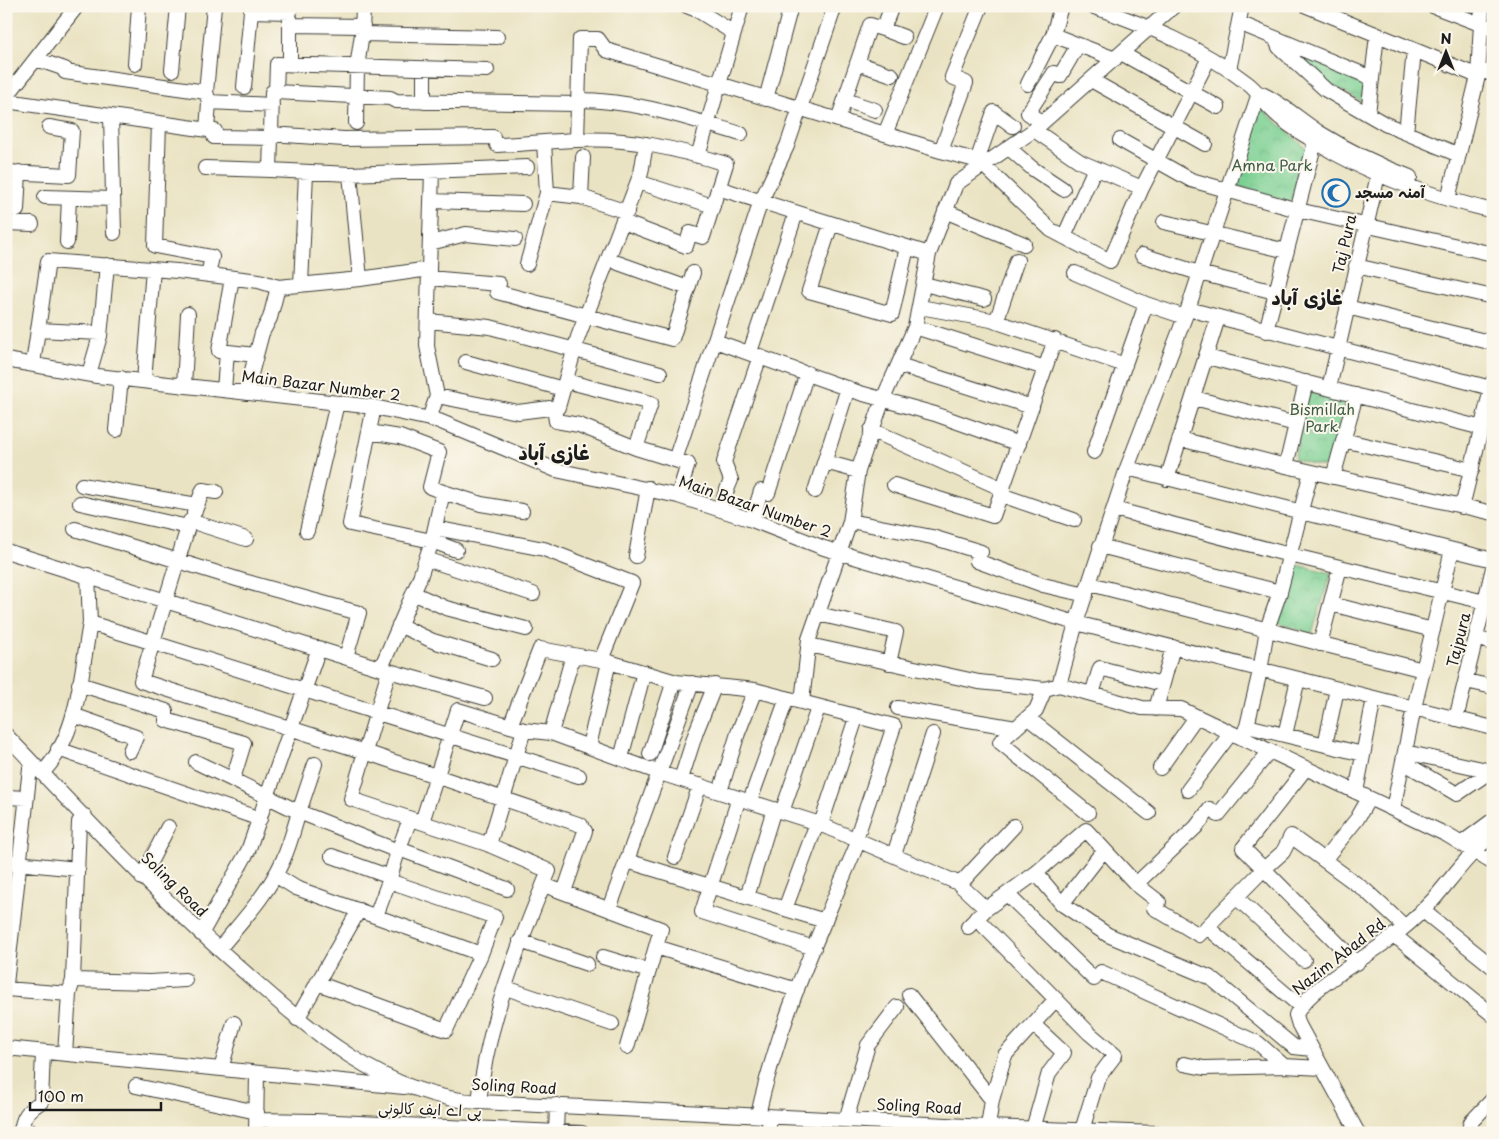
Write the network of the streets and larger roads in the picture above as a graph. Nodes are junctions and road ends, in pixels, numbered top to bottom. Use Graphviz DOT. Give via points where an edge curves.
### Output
graph roads {
  1 [pos="77,6"];
  2 [pos="139,6"];
  3 [pos="178,6"];
  4 [pos="214,6"];
  5 [pos="363,6"];
  6 [pos="687,6"];
  7 [pos="742,6"];
  8 [pos="791,6"];
  9 [pos="835,6"];
  10 [pos="892,6"];
  11 [pos="937,6"];
  12 [pos="981,6"];
  13 [pos="1062,6"];
  14 [pos="1091,6"];
  15 [pos="1174,6"];
  16 [pos="1242,6"];
  17 [pos="1307,6"];
  18 [pos="1433,6"];
  19 [pos="1482,6"];
  20 [pos="1130,13"];
  21 [pos="290,15"];
  22 [pos="1239,23"];
  23 [pos="1150,27"];
  24 [pos="1487,27"];
  25 [pos="883,29"];
  26 [pos="362,30"];
  27 [pos="734,33"];
  28 [pos="1053,35"];
  29 [pos="1378,35"];
  30 [pos="497,37"];
  31 [pos="904,37"];
  32 [pos="1276,40"];
  33 [pos="1078,44"];
  34 [pos="1414,50"];
  35 [pos="1118,56"];
  36 [pos="1208,58"];
  37 [pos="36,59"];
  38 [pos="857,63"];
  39 [pos="135,64"];
  40 [pos="290,64"];
  41 [pos="357,67"];
  42 [pos="424,69"];
  43 [pos="172,70"];
  44 [pos="487,70"];
  45 [pos="1229,70"];
  46 [pos="1478,73"];
  47 [pos="1493,74"];
  48 [pos="892,75"];
  49 [pos="1372,78"];
  50 [pos="1091,80"];
  51 [pos="1028,84"];
  52 [pos="718,85"];
  53 [pos="244,87"];
  54 [pos="1191,93"];
  55 [pos="1258,93"];
  56 [pos="357,96"];
  57 [pos="6,97"];
  58 [pos="207,97"];
  59 [pos="274,99"];
  60 [pos="766,99"];
  61 [pos="845,100"];
  62 [pos="6,101"];
  63 [pos="424,102"];
  64 [pos="578,102"];
  65 [pos="1218,107"];
  66 [pos="800,108"];
  67 [pos="875,110"];
  68 [pos="1368,114"];
  69 [pos="110,116"];
  70 [pos="838,120"];
  71 [pos="356,122"];
  72 [pos="159,123"];
  73 [pos="707,124"];
  74 [pos="1013,126"];
  75 [pos="49,127"];
  76 [pos="1038,127"];
  77 [pos="1173,127"];
  78 [pos="207,130"];
  79 [pos="1406,133"];
  80 [pos="741,134"];
  81 [pos="885,134"];
  82 [pos="271,136"];
  83 [pos="578,140"];
  84 [pos="1120,140"];
  85 [pos="544,142"];
  86 [pos="1315,142"];
  87 [pos="646,144"];
  88 [pos="1205,144"];
  89 [pos="1009,148"];
  90 [pos="941,151"];
  91 [pos="1459,155"];
  92 [pos="698,156"];
  93 [pos="583,157"];
  94 [pos="1157,159"];
  95 [pos="981,163"];
  96 [pos="527,167"];
  97 [pos="204,168"];
  98 [pos="1095,168"];
  99 [pos="270,170"];
  100 [pos="12,172"];
  101 [pos="432,172"];
  102 [pos="306,173"];
  103 [pos="350,174"];
  104 [pos="1378,175"];
  105 [pos="638,182"];
  106 [pos="718,188"];
  107 [pos="1142,188"];
  108 [pos="1062,189"];
  109 [pos="1227,190"];
  110 [pos="547,193"];
  111 [pos="1449,195"];
  112 [pos="46,197"];
  113 [pos="581,197"];
  114 [pos="69,198"];
  115 [pos="113,199"];
  116 [pos="431,201"];
  117 [pos="761,201"];
  118 [pos="1493,202"];
  119 [pos="523,204"];
  120 [pos="713,206"];
  121 [pos="16,210"];
  122 [pos="1298,210"];
  123 [pos="945,211"];
  124 [pos="1493,211"];
  125 [pos="796,213"];
  126 [pos="625,217"];
  127 [pos="1164,222"];
  128 [pos="6,224"];
  129 [pos="32,224"];
  130 [pos="831,224"];
  131 [pos="1366,224"];
  132 [pos="114,233"];
  133 [pos="1212,234"];
  134 [pos="1064,237"];
  135 [pos="515,239"];
  136 [pos="67,242"];
  137 [pos="430,242"];
  138 [pos="1024,244"];
  139 [pos="908,248"];
  140 [pos="1287,251"];
  141 [pos="929,254"];
  142 [pos="1493,254"];
  143 [pos="1142,255"];
  144 [pos="1017,260"];
  145 [pos="618,263"];
  146 [pos="527,264"];
  147 [pos="107,265"];
  148 [pos="1356,266"];
  149 [pos="153,269"];
  150 [pos="693,273"];
  151 [pos="1075,273"];
  152 [pos="1199,273"];
  153 [pos="208,274"];
  154 [pos="429,274"];
  155 [pos="232,278"];
  156 [pos="360,279"];
  157 [pos="924,284"];
  158 [pos="301,285"];
  159 [pos="278,287"];
  160 [pos="688,288"];
  161 [pos="1275,292"];
  162 [pos="1493,297"];
  163 [pos="984,299"];
  164 [pos="1146,304"];
  165 [pos="920,307"];
  166 [pos="1347,308"];
  167 [pos="1187,313"];
  168 [pos="188,314"];
  169 [pos="587,316"];
  170 [pos="1218,318"];
  171 [pos="428,321"];
  172 [pos="996,322"];
  173 [pos="915,327"];
  174 [pos="38,330"];
  175 [pos="1266,331"];
  176 [pos="100,332"];
  177 [pos="715,340"];
  178 [pos="1055,340"];
  179 [pos="1493,343"];
  180 [pos="1337,350"];
  181 [pos="574,351"];
  182 [pos="227,352"];
  183 [pos="755,354"];
  184 [pos="256,355"];
  185 [pos="1207,357"];
  186 [pos="6,360"];
  187 [pos="466,362"];
  188 [pos="33,364"];
  189 [pos="899,365"];
  190 [pos="1125,365"];
  191 [pos="1045,368"];
  192 [pos="660,373"];
  193 [pos="807,373"];
  194 [pos="89,374"];
  195 [pos="121,378"];
  196 [pos="144,381"];
  197 [pos="1306,382"];
  198 [pos="1492,384"];
  199 [pos="565,385"];
  200 [pos="184,386"];
  201 [pos="848,388"];
  202 [pos="1329,388"];
  203 [pos="224,390"];
  204 [pos="246,393"];
  205 [pos="1356,395"];
  206 [pos="436,396"];
  207 [pos="1194,398"];
  208 [pos="883,399"];
  209 [pos="337,403"];
  210 [pos="374,407"];
  211 [pos="1032,407"];
  212 [pos="554,408"];
  213 [pos="429,419"];
  214 [pos="1296,424"];
  215 [pos="1482,428"];
  216 [pos="116,430"];
  217 [pos="871,430"];
  218 [pos="369,432"];
  219 [pos="1180,439"];
  220 [pos="1343,440"];
  221 [pos="1019,444"];
  222 [pos="636,448"];
  223 [pos="1094,452"];
  224 [pos="674,460"];
  225 [pos="825,462"];
  226 [pos="1286,466"];
  227 [pos="1127,468"];
  228 [pos="1472,470"];
  229 [pos="858,471"];
  230 [pos="1311,472"];
  231 [pos="1333,477"];
  232 [pos="1167,479"];
  233 [pos="82,485"];
  234 [pos="894,485"];
  235 [pos="648,488"];
  236 [pos="815,491"];
  237 [pos="216,492"];
  238 [pos="442,492"];
  239 [pos="1002,492"];
  240 [pos="678,496"];
  241 [pos="80,503"];
  242 [pos="197,505"];
  243 [pos="1462,507"];
  244 [pos="719,509"];
  245 [pos="1114,509"];
  246 [pos="522,511"];
  247 [pos="1301,512"];
  248 [pos="1493,513"];
  249 [pos="752,520"];
  250 [pos="1074,520"];
  251 [pos="850,521"];
  252 [pos="189,524"];
  253 [pos="75,529"];
  254 [pos="307,531"];
  255 [pos="433,534"];
  256 [pos="246,539"];
  257 [pos="1100,546"];
  258 [pos="456,550"];
  259 [pos="1452,550"];
  260 [pos="6,551"];
  261 [pos="841,554"];
  262 [pos="1290,555"];
  263 [pos="636,556"];
  264 [pos="426,559"];
  265 [pos="177,560"];
  266 [pos="1493,560"];
  267 [pos="1340,567"];
  268 [pos="1493,568"];
  269 [pos="88,575"];
  270 [pos="1088,590"];
  271 [pos="1280,592"];
  272 [pos="1442,592"];
  273 [pos="413,593"];
  274 [pos="533,594"];
  275 [pos="164,599"];
  276 [pos="1489,603"];
  277 [pos="1331,604"];
  278 [pos="818,614"];
  279 [pos="90,623"];
  280 [pos="1076,623"];
  281 [pos="399,626"];
  282 [pos="526,629"];
  283 [pos="1267,629"];
  284 [pos="1433,630"];
  285 [pos="1476,638"];
  286 [pos="1493,642"];
  287 [pos="152,643"];
  288 [pos="1320,644"];
  289 [pos="809,645"];
  290 [pos="1173,647"];
  291 [pos="319,648"];
  292 [pos="573,655"];
  293 [pos="346,657"];
  294 [pos="492,659"];
  295 [pos="605,661"];
  296 [pos="889,663"];
  297 [pos="385,670"];
  298 [pos="1423,670"];
  299 [pos="1260,671"];
  300 [pos="644,672"];
  301 [pos="1298,679"];
  302 [pos="674,681"];
  303 [pos="1466,681"];
  304 [pos="692,683"];
  305 [pos="79,684"];
  306 [pos="1162,684"];
  307 [pos="715,685"];
  308 [pos="1052,687"];
  309 [pos="1493,687"];
  310 [pos="1337,689"];
  311 [pos="304,690"];
  312 [pos="755,690"];
  313 [pos="1092,694"];
  314 [pos="485,698"];
  315 [pos="786,698"];
  316 [pos="1374,698"];
  317 [pos="802,702"];
  318 [pos="818,708"];
  319 [pos="898,708"];
  320 [pos="1414,708"];
  321 [pos="1156,709"];
  322 [pos="377,712"];
  323 [pos="73,715"];
  324 [pos="1196,717"];
  325 [pos="856,718"];
  326 [pos="1028,718"];
  327 [pos="1456,719"];
  328 [pos="291,728"];
  329 [pos="517,728"];
  330 [pos="1016,728"];
  331 [pos="1493,728"];
  332 [pos="1240,732"];
  333 [pos="551,733"];
  334 [pos="933,734"];
  335 [pos="1285,735"];
  336 [pos="6,736"];
  337 [pos="450,736"];
  338 [pos="1325,745"];
  339 [pos="589,746"];
  340 [pos="58,749"];
  341 [pos="130,751"];
  342 [pos="1270,751"];
  343 [pos="365,752"];
  344 [pos="650,754"];
  345 [pos="1363,754"];
  346 [pos="516,756"];
  347 [pos="1404,757"];
  348 [pos="621,758"];
  349 [pos="196,762"];
  350 [pos="315,764"];
  351 [pos="37,768"];
  352 [pos="1160,768"];
  353 [pos="1306,768"];
  354 [pos="1492,770"];
  355 [pos="660,773"];
  356 [pos="437,776"];
  357 [pos="579,776"];
  358 [pos="233,779"];
  359 [pos="681,779"];
  360 [pos="700,786"];
  361 [pos="1188,790"];
  362 [pos="720,792"];
  363 [pos="1363,795"];
  364 [pos="268,796"];
  365 [pos="6,797"];
  366 [pos="27,798"];
  367 [pos="503,798"];
  368 [pos="744,800"];
  369 [pos="1393,809"];
  370 [pos="778,810"];
  371 [pos="299,812"];
  372 [pos="1088,812"];
  373 [pos="1149,813"];
  374 [pos="86,816"];
  375 [pos="260,819"];
  376 [pos="416,820"];
  377 [pos="1493,820"];
  378 [pos="819,824"];
  379 [pos="1014,826"];
  380 [pos="168,827"];
  381 [pos="1493,835"];
  382 [pos="857,839"];
  383 [pos="489,845"];
  384 [pos="1468,847"];
  385 [pos="399,850"];
  386 [pos="1104,850"];
  387 [pos="894,855"];
  388 [pos="332,856"];
  389 [pos="675,857"];
  390 [pos="1324,860"];
  391 [pos="627,861"];
  392 [pos="13,863"];
  393 [pos="1493,863"];
  394 [pos="78,869"];
  395 [pos="1264,869"];
  396 [pos="1036,873"];
  397 [pos="275,876"];
  398 [pos="142,878"];
  399 [pos="389,879"];
  400 [pos="960,884"];
  401 [pos="1136,884"];
  402 [pos="544,885"];
  403 [pos="711,885"];
  404 [pos="507,889"];
  405 [pos="564,892"];
  406 [pos="1007,894"];
  407 [pos="747,897"];
  408 [pos="1236,897"];
  409 [pos="1062,904"];
  410 [pos="609,909"];
  411 [pos="785,909"];
  412 [pos="358,910"];
  413 [pos="1422,910"];
  414 [pos="376,916"];
  415 [pos="977,918"];
  416 [pos="825,921"];
  417 [pos="9,927"];
  418 [pos="1206,927"];
  419 [pos="1399,931"];
  420 [pos="201,934"];
  421 [pos="520,941"];
  422 [pos="656,947"];
  423 [pos="814,948"];
  424 [pos="219,949"];
  425 [pos="481,954"];
  426 [pos="603,957"];
  427 [pos="1304,960"];
  428 [pos="1356,962"];
  429 [pos="587,964"];
  430 [pos="1493,967"];
  431 [pos="649,971"];
  432 [pos="73,980"];
  433 [pos="185,980"];
  434 [pos="6,984"];
  435 [pos="317,984"];
  436 [pos="506,988"];
  437 [pos="6,989"];
  438 [pos="798,990"];
  439 [pos="69,994"];
  440 [pos="909,995"];
  441 [pos="1056,1000"];
  442 [pos="1300,1006"];
  443 [pos="897,1007"];
  444 [pos="1493,1015"];
  445 [pos="297,1018"];
  446 [pos="234,1023"];
  447 [pos="612,1024"];
  448 [pos="1034,1024"];
  449 [pos="627,1047"];
  450 [pos="6,1048"];
  451 [pos="1312,1048"];
  452 [pos="43,1052"];
  453 [pos="65,1054"];
  454 [pos="1184,1064"];
  455 [pos="1284,1066"];
  456 [pos="1322,1068"];
  457 [pos="221,1069"];
  458 [pos="257,1073"];
  459 [pos="136,1086"];
  460 [pos="408,1087"];
  461 [pos="1493,1099"];
  462 [pos="992,1100"];
  463 [pos="479,1102"];
  464 [pos="557,1106"];
  465 [pos="764,1116"];
  466 [pos="846,1120"];
  467 [pos="257,1122"];
  468 [pos="313,1127"];
  469 [pos="1034,1129"];
  470 [pos="987,1130"];
  471 [pos="1082,1130"];
  472 [pos="21,1131"];
  473 [pos="556,1132"];
  474 [pos="37,1133"];
  475 [pos="582,1133"];
  476 [pos="769,1133"];
  477 [pos="1157,1133"];
  478 [pos="1358,1133"];
  479 [pos="1468,1133"];
  1 -- 37 [label="street"];
  2 -- 39 [label="street"];
  3 -- 43 [label="street"];
  4 -- 58 [label="street"];
  5 -- 26 [label="street"];
  6 -- 27 [label="street"];
  7 -- 27 [label="street"];
  8 -- 60 [label="street"];
  9 -- 66 [label="street"];
  10 -- 25 [label="street"];
  11 -- 81 [label="street"];
  12 -- 90 [label="street" via="952,77 966,82"];
  13 -- 28 [label="street"];
  14 -- 20 [label="street"];
  15 -- 23 [label="street"];
  16 -- 22 [label="street"];
  17 -- 29 [label="street"];
  18 -- 24 [label="street"];
  19 -- 24 [label="street"];
  20 -- 23 [label="street"];
  21 -- 26 [label="street"];
  21 -- 40 [label="street"];
  21 -- 53 [label="street" via="251,11"];
  22 -- 32 [label="street"];
  22 -- 45 [label="street"];
  23 -- 35 [label="street"];
  23 -- 36 [label="street"];
  24 -- 46 [label="street"];
  25 -- 31 [label="street"];
  25 -- 38 [label="street" via="870,25"];
  26 -- 30 [label="street"];
  26 -- 41 [label="street"];
  27 -- 52 [label="street"];
  28 -- 33 [label="street"];
  28 -- 51 [label="street"];
  29 -- 34 [label="street"];
  29 -- 49 [label="street"];
  32 -- 49 [label="street"];
  32 -- 68 [label="street" via="1279,47 1326,90"];
  33 -- 35 [label="street"];
  33 -- 76 [label="street" via="1060,76 1054,73 1028,113"];
  34 -- 46 [label="street"];
  34 -- 79 [label="street"];
  35 -- 50 [label="street"];
  35 -- 54 [label="street"];
  36 -- 45 [label="street"];
  36 -- 54 [label="street"];
  37 -- 57 [label="street"];
  37 -- 58 [label="street" via="65,68 65,72"];
  38 -- 48 [label="street"];
  38 -- 61 [label="street"];
  40 -- 41 [label="street"];
  40 -- 59 [label="street" via="277,64"];
  41 -- 42 [label="street"];
  41 -- 56 [label="street"];
  42 -- 44 [label="street"];
  42 -- 63 [label="street"];
  45 -- 55 [label="street"];
  46 -- 47 [label="street"];
  46 -- 91 [label="street"];
  49 -- 68 [label="street"];
  50 -- 76 [label="street"];
  50 -- 77 [label="street"];
  52 -- 60 [label="street"];
  52 -- 64 [label="street" via="606,50 598,39 580,39"];
  52 -- 73 [label="street"];
  54 -- 65 [label="street"];
  54 -- 77 [label="street"];
  55 -- 86 [label="street" via="1284,120"];
  55 -- 109 [label="street"];
  55 -- 111 [label="street" via="1276,101 1318,132 1356,154"];
  56 -- 59 [label="street"];
  56 -- 63 [label="street"];
  56 -- 71 [label="street"];
  58 -- 59 [label="street"];
  58 -- 78 [label="street"];
  59 -- 82 [label="street"];
  60 -- 66 [label="street"];
  61 -- 67 [label="street"];
  61 -- 70 [label="street"];
  62 -- 69 [label="street"];
  63 -- 64 [label="street"];
  64 -- 73 [label="street" via="604,100 644,106"];
  64 -- 83 [label="street"];
  66 -- 70 [label="street"];
  66 -- 117 [label="street" via="787,146"];
  68 -- 79 [label="street"];
  69 -- 72 [label="street"];
  69 -- 115 [label="street"];
  70 -- 81 [label="street"];
  72 -- 78 [label="street"];
  72 -- 153 [label="street" via="155,246 212,257"];
  73 -- 80 [label="street"];
  73 -- 92 [label="street"];
  74 -- 95 [label="street" via="994,112"];
  75 -- 100 [label="street" via="72,130 69,175"];
  76 -- 89 [label="street"];
  76 -- 98 [label="street" via="1080,162"];
  77 -- 88 [label="street"];
  77 -- 94 [label="street"];
  78 -- 82 [label="street" via="215,131 214,136"];
  79 -- 91 [label="street"];
  81 -- 90 [label="street"];
  82 -- 85 [label="street"];
  82 -- 99 [label="street"];
  83 -- 85 [label="street"];
  83 -- 87 [label="street"];
  84 -- 94 [label="street"];
  85 -- 110 [label="street"];
  86 -- 104 [label="street"];
  86 -- 122 [label="street"];
  87 -- 92 [label="street"];
  87 -- 105 [label="street"];
  89 -- 95 [label="street"];
  89 -- 108 [label="street"];
  90 -- 95 [label="street"];
  91 -- 111 [label="street"];
  92 -- 106 [label="street" via="726,164"];
  93 -- 113 [label="street"];
  94 -- 107 [label="street"];
  94 -- 109 [label="street" via="1191,180"];
  95 -- 123 [label="street" via="956,184"];
  95 -- 134 [label="street" via="1051,230"];
  96 -- 101 [label="street"];
  97 -- 99 [label="street"];
  98 -- 107 [label="street"];
  98 -- 134 [label="street"];
  99 -- 102 [label="street"];
  100 -- 121 [label="street"];
  101 -- 103 [label="street"];
  101 -- 116 [label="street"];
  102 -- 103 [label="street"];
  102 -- 158 [label="street"];
  103 -- 156 [label="street"];
  104 -- 111 [label="street"];
  104 -- 131 [label="street, Taj Pura"];
  105 -- 120 [label="street"];
  105 -- 126 [label="street"];
  106 -- 117 [label="street"];
  106 -- 120 [label="street"];
  107 -- 134 [label="street" via="1110,261"];
  109 -- 122 [label="street"];
  109 -- 133 [label="street"];
  110 -- 113 [label="street"];
  110 -- 146 [label="street"];
  111 -- 118 [label="street"];
  111 -- 124 [label="street"];
  112 -- 114 [label="street"];
  113 -- 126 [label="street"];
  114 -- 115 [label="street"];
  114 -- 136 [label="street"];
  115 -- 132 [label="street"];
  116 -- 119 [label="street"];
  116 -- 137 [label="street"];
  117 -- 125 [label="street"];
  117 -- 177 [label="street"];
  120 -- 126 [label="street" via="703,237 690,233 686,246"];
  122 -- 131 [label="street"];
  122 -- 140 [label="street"];
  123 -- 138 [label="street"];
  123 -- 141 [label="street"];
  125 -- 130 [label="street"];
  125 -- 183 [label="street"];
  126 -- 169 [label="street"];
  127 -- 133 [label="street"];
  128 -- 129 [label="street"];
  130 -- 139 [label="street"];
  130 -- 139 [label="street" via="809,292 892,314"];
  131 -- 142 [label="street"];
  131 -- 148 [label="street, Taj Pura"];
  133 -- 140 [label="street"];
  133 -- 152 [label="street"];
  135 -- 137 [label="street" via="466,234"];
  137 -- 154 [label="street"];
  139 -- 141 [label="street"];
  140 -- 161 [label="street"];
  141 -- 157 [label="street"];
  143 -- 152 [label="street"];
  144 -- 172 [label="street"];
  145 -- 160 [label="street"];
  147 -- 149 [label="street"];
  147 -- 174 [label="street" via="48,261"];
  147 -- 176 [label="street"];
  148 -- 162 [label="street"];
  148 -- 166 [label="street, Taj Pura"];
  149 -- 153 [label="street"];
  149 -- 196 [label="street"];
  150 -- 160 [label="street"];
  151 -- 164 [label="street"];
  152 -- 161 [label="street"];
  152 -- 167 [label="street"];
  153 -- 155 [label="street"];
  154 -- 156 [label="street"];
  154 -- 169 [label="street" via="498,288"];
  154 -- 171 [label="street"];
  155 -- 159 [label="street"];
  155 -- 182 [label="street" via="219,351"];
  156 -- 158 [label="street"];
  157 -- 163 [label="street"];
  157 -- 165 [label="street"];
  158 -- 159 [label="street"];
  159 -- 184 [label="street"];
  160 -- 169 [label="street" via="672,339"];
  161 -- 175 [label="street"];
  164 -- 167 [label="street"];
  164 -- 190 [label="street"];
  165 -- 172 [label="street"];
  165 -- 173 [label="street"];
  166 -- 179 [label="street"];
  166 -- 180 [label="street, Taj Pura"];
  167 -- 170 [label="street"];
  167 -- 227 [label="street"];
  168 -- 200 [label="street"];
  169 -- 181 [label="street"];
  170 -- 175 [label="street"];
  170 -- 185 [label="street"];
  171 -- 181 [label="street" via="490,327"];
  171 -- 206 [label="street" via="427,346"];
  172 -- 178 [label="street"];
  173 -- 189 [label="street"];
  173 -- 191 [label="street"];
  174 -- 176 [label="street"];
  174 -- 188 [label="street"];
  175 -- 180 [label="street"];
  176 -- 194 [label="street"];
  177 -- 183 [label="street"];
  177 -- 224 [label="street"];
  178 -- 190 [label="street"];
  178 -- 191 [label="street"];
  180 -- 198 [label="street"];
  180 -- 202 [label="street, Taj Pura"];
  181 -- 192 [label="street"];
  181 -- 199 [label="street"];
  182 -- 184 [label="street"];
  182 -- 203 [label="street"];
  183 -- 193 [label="street"];
  183 -- 244 [label="street" via="724,462 730,480"];
  184 -- 204 [label="street"];
  185 -- 197 [label="street"];
  185 -- 207 [label="street"];
  186 -- 188 [label="street, Main Bazar Number 2"];
  187 -- 199 [label="street"];
  188 -- 194 [label="street, Main Bazar Number 2"];
  189 -- 208 [label="street"];
  189 -- 211 [label="street"];
  190 -- 223 [label="street"];
  191 -- 211 [label="street"];
  193 -- 201 [label="street"];
  193 -- 249 [label="street" via="768,493 761,491"];
  194 -- 195 [label="street, Main Bazar Number 2"];
  195 -- 196 [label="street, Main Bazar Number 2"];
  195 -- 216 [label="street"];
  196 -- 200 [label="street, Main Bazar Number 2"];
  197 -- 202 [label="street"];
  197 -- 214 [label="street"];
  198 -- 215 [label="street"];
  199 -- 212 [label="street" via="558,407"];
  199 -- 222 [label="street" via="651,403"];
  200 -- 203 [label="street, Main Bazar Number 2"];
  201 -- 208 [label="street"];
  201 -- 225 [label="street"];
  202 -- 205 [label="street"];
  203 -- 204 [label="street, Main Bazar Number 2"];
  204 -- 209 [label="street, Main Bazar Number 2"];
  205 -- 215 [label="street"];
  205 -- 220 [label="street"];
  206 -- 212 [label="street" via="518,412"];
  206 -- 213 [label="street"];
  207 -- 214 [label="street"];
  207 -- 219 [label="street"];
  208 -- 217 [label="street"];
  208 -- 221 [label="street"];
  209 -- 210 [label="street, Main Bazar Number 2"];
  209 -- 254 [label="street"];
  210 -- 213 [label="street, Main Bazar Number 2"];
  210 -- 218 [label="street"];
  211 -- 221 [label="street"];
  212 -- 222 [label="street" via="556,422 579,424"];
  213 -- 235 [label="street, Main Bazar Number 2" via="556,470"];
  214 -- 226 [label="street"];
  215 -- 228 [label="street"];
  217 -- 229 [label="street"];
  217 -- 239 [label="street"];
  218 -- 238 [label="street" via="400,437 439,452 430,487"];
  218 -- 255 [label="street" via="350,524"];
  219 -- 226 [label="street"];
  219 -- 232 [label="street"];
  220 -- 228 [label="street"];
  220 -- 231 [label="street"];
  221 -- 239 [label="street"];
  222 -- 224 [label="street"];
  224 -- 240 [label="street" via="688,464"];
  225 -- 229 [label="street"];
  225 -- 236 [label="street"];
  226 -- 230 [label="street"];
  227 -- 232 [label="street"];
  227 -- 245 [label="street"];
  228 -- 243 [label="street"];
  229 -- 251 [label="street"];
  230 -- 231 [label="street"];
  230 -- 247 [label="street"];
  231 -- 243 [label="street"];
  232 -- 247 [label="street"];
  233 -- 242 [label="street"];
  234 -- 239 [label="street" via="993,516"];
  235 -- 240 [label="street, Main Bazar Number 2"];
  235 -- 263 [label="street"];
  237 -- 242 [label="street" via="203,490"];
  238 -- 246 [label="street" via="481,504"];
  238 -- 255 [label="street"];
  239 -- 250 [label="street"];
  240 -- 244 [label="street, Main Bazar Number 2"];
  241 -- 252 [label="street"];
  242 -- 252 [label="street"];
  243 -- 248 [label="street"];
  244 -- 249 [label="street, Main Bazar Number 2"];
  245 -- 257 [label="street"];
  245 -- 262 [label="street"];
  247 -- 259 [label="street"];
  247 -- 262 [label="street"];
  249 -- 261 [label="street, Main Bazar Number 2"];
  251 -- 261 [label="street"];
  251 -- 270 [label="street" via="932,537 1043,585"];
  252 -- 256 [label="street"];
  252 -- 265 [label="street"];
  253 -- 265 [label="street"];
  255 -- 258 [label="street"];
  255 -- 264 [label="street"];
  255 -- 295 [label="street" via="544,549 632,583"];
  257 -- 270 [label="street"];
  257 -- 271 [label="street"];
  259 -- 266 [label="street"];
  259 -- 272 [label="street"];
  260 -- 269 [label="street"];
  261 -- 278 [label="street"];
  261 -- 280 [label="street, Main Bazar Number 2"];
  262 -- 267 [label="street"];
  262 -- 271 [label="street"];
  264 -- 273 [label="street"];
  264 -- 274 [label="street"];
  265 -- 275 [label="street"];
  265 -- 293 [label="street" via="359,613"];
  267 -- 272 [label="street"];
  267 -- 277 [label="street"];
  268 -- 276 [label="street, Tajpura"];
  269 -- 275 [label="street"];
  269 -- 279 [label="street"];
  270 -- 280 [label="street"];
  270 -- 283 [label="street"];
  271 -- 283 [label="street"];
  272 -- 276 [label="street"];
  272 -- 284 [label="street"];
  273 -- 281 [label="street"];
  273 -- 282 [label="street" via="446,608"];
  275 -- 287 [label="street"];
  275 -- 291 [label="street"];
  276 -- 285 [label="street, Tajpura"];
  277 -- 284 [label="street"];
  277 -- 288 [label="street"];
  278 -- 289 [label="street"];
  278 -- 296 [label="street" via="896,632"];
  279 -- 287 [label="street"];
  279 -- 305 [label="street"];
  280 -- 290 [label="street, Main Bazar Number 2"];
  280 -- 308 [label="street"];
  281 -- 294 [label="street" via="433,641"];
  281 -- 297 [label="street"];
  283 -- 288 [label="street"];
  283 -- 299 [label="street"];
  284 -- 298 [label="street"];
  285 -- 286 [label="street"];
  285 -- 303 [label="street, Tajpura"];
  287 -- 311 [label="street"];
  287 -- 328 [label="street" via="141,681"];
  288 -- 298 [label="street"];
  289 -- 296 [label="street"];
  289 -- 317 [label="street"];
  290 -- 299 [label="street, Main Bazar Number 2"];
  290 -- 306 [label="street"];
  291 -- 293 [label="street"];
  291 -- 311 [label="street"];
  292 -- 295 [label="street"];
  292 -- 329 [label="street" via="540,649"];
  292 -- 333 [label="street"];
  293 -- 297 [label="street"];
  295 -- 300 [label="street"];
  295 -- 339 [label="street"];
  296 -- 308 [label="street" via="979,682"];
  297 -- 314 [label="street"];
  297 -- 322 [label="street"];
  298 -- 320 [label="street"];
  299 -- 301 [label="street, Main Bazar Number 2"];
  299 -- 332 [label="street"];
  300 -- 302 [label="street"];
  300 -- 348 [label="street"];
  301 -- 310 [label="street, Main Bazar Number 2"];
  301 -- 335 [label="street"];
  302 -- 304 [label="street"];
  302 -- 344 [label="street"];
  303 -- 309 [label="street"];
  303 -- 327 [label="street, Tajpura"];
  304 -- 307 [label="street"];
  304 -- 355 [label="street" via="672,731"];
  305 -- 323 [label="street"];
  305 -- 358 [label="street" via="166,711 166,720 244,743"];
  306 -- 313 [label="street" via="1100,668"];
  306 -- 321 [label="street"];
  307 -- 312 [label="street"];
  307 -- 359 [label="street"];
  308 -- 313 [label="street"];
  308 -- 326 [label="street"];
  310 -- 316 [label="street, Main Bazar Number 2"];
  310 -- 338 [label="street"];
  311 -- 322 [label="street"];
  311 -- 328 [label="street"];
  312 -- 315 [label="street"];
  312 -- 362 [label="street"];
  313 -- 321 [label="street"];
  315 -- 317 [label="street"];
  315 -- 368 [label="street"];
  316 -- 320 [label="street, Main Bazar Number 2"];
  316 -- 345 [label="street"];
  317 -- 318 [label="street"];
  318 -- 325 [label="street"];
  318 -- 370 [label="street"];
  319 -- 330 [label="street"];
  320 -- 327 [label="street, Main Bazar Number 2"];
  320 -- 347 [label="street"];
  321 -- 324 [label="street" via="1181,709"];
  322 -- 337 [label="street"];
  322 -- 343 [label="street"];
  323 -- 340 [label="street"];
  323 -- 341 [label="street" via="136,736"];
  324 -- 332 [label="street"];
  324 -- 352 [label="street"];
  325 -- 378 [label="street"];
  325 -- 382 [label="street" via="894,726"];
  326 -- 330 [label="street"];
  326 -- 373 [label="street"];
  327 -- 331 [label="street, Main Bazar Number 2"];
  328 -- 343 [label="street"];
  328 -- 364 [label="street"];
  329 -- 333 [label="street"];
  329 -- 337 [label="street" via="458,710"];
  329 -- 346 [label="street"];
  330 -- 372 [label="street" via="1000,742"];
  332 -- 335 [label="street"];
  332 -- 342 [label="street"];
  332 -- 361 [label="street"];
  333 -- 339 [label="street"];
  334 -- 387 [label="street"];
  335 -- 338 [label="street"];
  336 -- 351 [label="street, Soling Road"];
  337 -- 346 [label="street"];
  337 -- 356 [label="street"];
  338 -- 345 [label="street"];
  339 -- 348 [label="street"];
  340 -- 351 [label="street"];
  340 -- 375 [label="street"];
  342 -- 353 [label="street"];
  342 -- 401 [label="street" via="1214,812"];
  343 -- 356 [label="street"];
  343 -- 376 [label="street" via="351,799"];
  345 -- 363 [label="street"];
  346 -- 357 [label="street"];
  346 -- 367 [label="street"];
  347 -- 354 [label="street"];
  347 -- 354 [label="street" via="1457,794"];
  347 -- 369 [label="street"];
  348 -- 355 [label="street"];
  349 -- 358 [label="street"];
  350 -- 371 [label="street"];
  351 -- 366 [label="street" via="30,768"];
  351 -- 374 [label="street, Soling Road"];
  353 -- 363 [label="street"];
  353 -- 395 [label="street" via="1243,848"];
  355 -- 359 [label="street"];
  355 -- 391 [label="street"];
  356 -- 367 [label="street"];
  356 -- 376 [label="street"];
  358 -- 364 [label="street"];
  359 -- 360 [label="street"];
  360 -- 362 [label="street"];
  360 -- 389 [label="street"];
  362 -- 368 [label="street"];
  363 -- 369 [label="street"];
  363 -- 390 [label="street" via="1357,819"];
  364 -- 371 [label="street"];
  364 -- 375 [label="street"];
  365 -- 366 [label="street"];
  366 -- 392 [label="street"];
  367 -- 383 [label="street"];
  367 -- 405 [label="street" via="583,828"];
  368 -- 370 [label="street"];
  368 -- 403 [label="street"];
  369 -- 384 [label="street"];
  370 -- 378 [label="street"];
  370 -- 407 [label="street"];
  371 -- 385 [label="street"];
  371 -- 397 [label="street"];
  374 -- 394 [label="street" via="80,822"];
  374 -- 398 [label="street, Soling Road"];
  375 -- 420 [label="street" via="248,851"];
  376 -- 383 [label="street"];
  376 -- 385 [label="street"];
  377 -- 384 [label="street"];
  378 -- 382 [label="street"];
  378 -- 411 [label="street"];
  379 -- 400 [label="street"];
  380 -- 398 [label="street"];
  381 -- 384 [label="street"];
  382 -- 387 [label="street"];
  382 -- 416 [label="street"];
  383 -- 402 [label="street" via="549,871"];
  384 -- 393 [label="street"];
  384 -- 413 [label="street, Nazim Abad Rd"];
  385 -- 399 [label="street"];
  385 -- 404 [label="street"];
  386 -- 396 [label="street" via="1086,830"];
  386 -- 401 [label="street"];
  386 -- 409 [label="street"];
  387 -- 400 [label="street"];
  388 -- 399 [label="street"];
  390 -- 395 [label="street" via="1291,836 1283,852"];
  390 -- 419 [label="street" via="1366,891"];
  391 -- 403 [label="street"];
  391 -- 410 [label="street"];
  392 -- 394 [label="street"];
  392 -- 417 [label="street"];
  394 -- 432 [label="street"];
  395 -- 408 [label="street"];
  395 -- 428 [label="street"];
  396 -- 406 [label="street"];
  396 -- 409 [label="street"];
  397 -- 412 [label="street" via="296,888"];
  397 -- 424 [label="street"];
  398 -- 420 [label="street, Soling Road"];
  399 -- 414 [label="street"];
  399 -- 425 [label="street" via="495,917"];
  400 -- 415 [label="street"];
  401 -- 418 [label="street" via="1158,902 1154,908 1199,934"];
  402 -- 405 [label="street"];
  402 -- 421 [label="street"];
  403 -- 407 [label="street"];
  403 -- 423 [label="street" via="702,912"];
  405 -- 410 [label="street"];
  406 -- 415 [label="street"];
  406 -- 455 [label="street" via="1098,975 1258,1043"];
  407 -- 411 [label="street"];
  408 -- 418 [label="street"];
  408 -- 427 [label="street"];
  409 -- 451 [label="street" via="1108,934 1211,978 1294,1047"];
  410 -- 422 [label="street" via="662,929"];
  411 -- 416 [label="street"];
  412 -- 414 [label="street"];
  412 -- 435 [label="street"];
  413 -- 419 [label="street, Nazim Abad Rd"];
  413 -- 430 [label="street"];
  414 -- 425 [label="street"];
  415 -- 441 [label="street"];
  416 -- 423 [label="street"];
  417 -- 434 [label="street"];
  418 -- 442 [label="street"];
  419 -- 428 [label="street, Nazim Abad Rd"];
  419 -- 444 [label="street"];
  420 -- 424 [label="street, Soling Road"];
  421 -- 429 [label="street"];
  421 -- 436 [label="street"];
  422 -- 431 [label="street"];
  422 -- 438 [label="street"];
  423 -- 438 [label="street"];
  424 -- 445 [label="street, Soling Road"];
  425 -- 435 [label="street" via="446,1030"];
  426 -- 431 [label="street"];
  428 -- 442 [label="street, Nazim Abad Rd"];
  431 -- 449 [label="street"];
  432 -- 433 [label="street"];
  432 -- 439 [label="street"];
  435 -- 445 [label="street"];
  436 -- 447 [label="street"];
  436 -- 463 [label="street" via="482,1074"];
  437 -- 439 [label="street"];
  438 -- 465 [label="street" via="766,1082"];
  439 -- 453 [label="street"];
  440 -- 462 [label="street"];
  441 -- 448 [label="street"];
  441 -- 471 [label="street" via="1115,1055 1098,1078"];
  442 -- 451 [label="street, Nazim Abad Rd" via="1296,1015"];
  443 -- 466 [label="street" via="868,1045"];
  445 -- 460 [label="street, Soling Road" via="363,1064"];
  446 -- 457 [label="street"];
  448 -- 462 [label="street" via="1006,1054"];
  448 -- 469 [label="street" via="1064,1053 1050,1073"];
  450 -- 452 [label="street"];
  451 -- 456 [label="street, Nazim Abad Rd"];
  452 -- 453 [label="street"];
  452 -- 472 [label="street" via="41,1102 29,1110 22,1121"];
  453 -- 457 [label="street"];
  454 -- 455 [label="street" via="1204,1068"];
  455 -- 456 [label="street"];
  456 -- 478 [label="street, Nazim Abad Rd"];
  457 -- 458 [label="street"];
  458 -- 460 [label="street"];
  458 -- 467 [label="street"];
  459 -- 467 [label="street, پی اے ایف کالونی"];
  460 -- 463 [label="street, Soling Road" via="455,1100"];
  461 -- 479 [label="street" via="1471,1122"];
  462 -- 470 [label="street"];
  463 -- 464 [label="street, Soling Road"];
  464 -- 465 [label="street, Soling Road"];
  464 -- 473 [label="street"];
  465 -- 466 [label="street, Soling Road"];
  465 -- 476 [label="street"];
  466 -- 470 [label="street, Soling Road"];
  467 -- 468 [label="street, پی اے ایف کالونی"];
  468 -- 473 [label="street, پی اے ایف کالونی"];
  469 -- 470 [label="street, Soling Road"];
  469 -- 471 [label="street, Soling Road"];
  471 -- 477 [label="street, Soling Road"];
  472 -- 474 [label="street"];
  473 -- 475 [label="street, پی اے ایف کالونی"];
}
